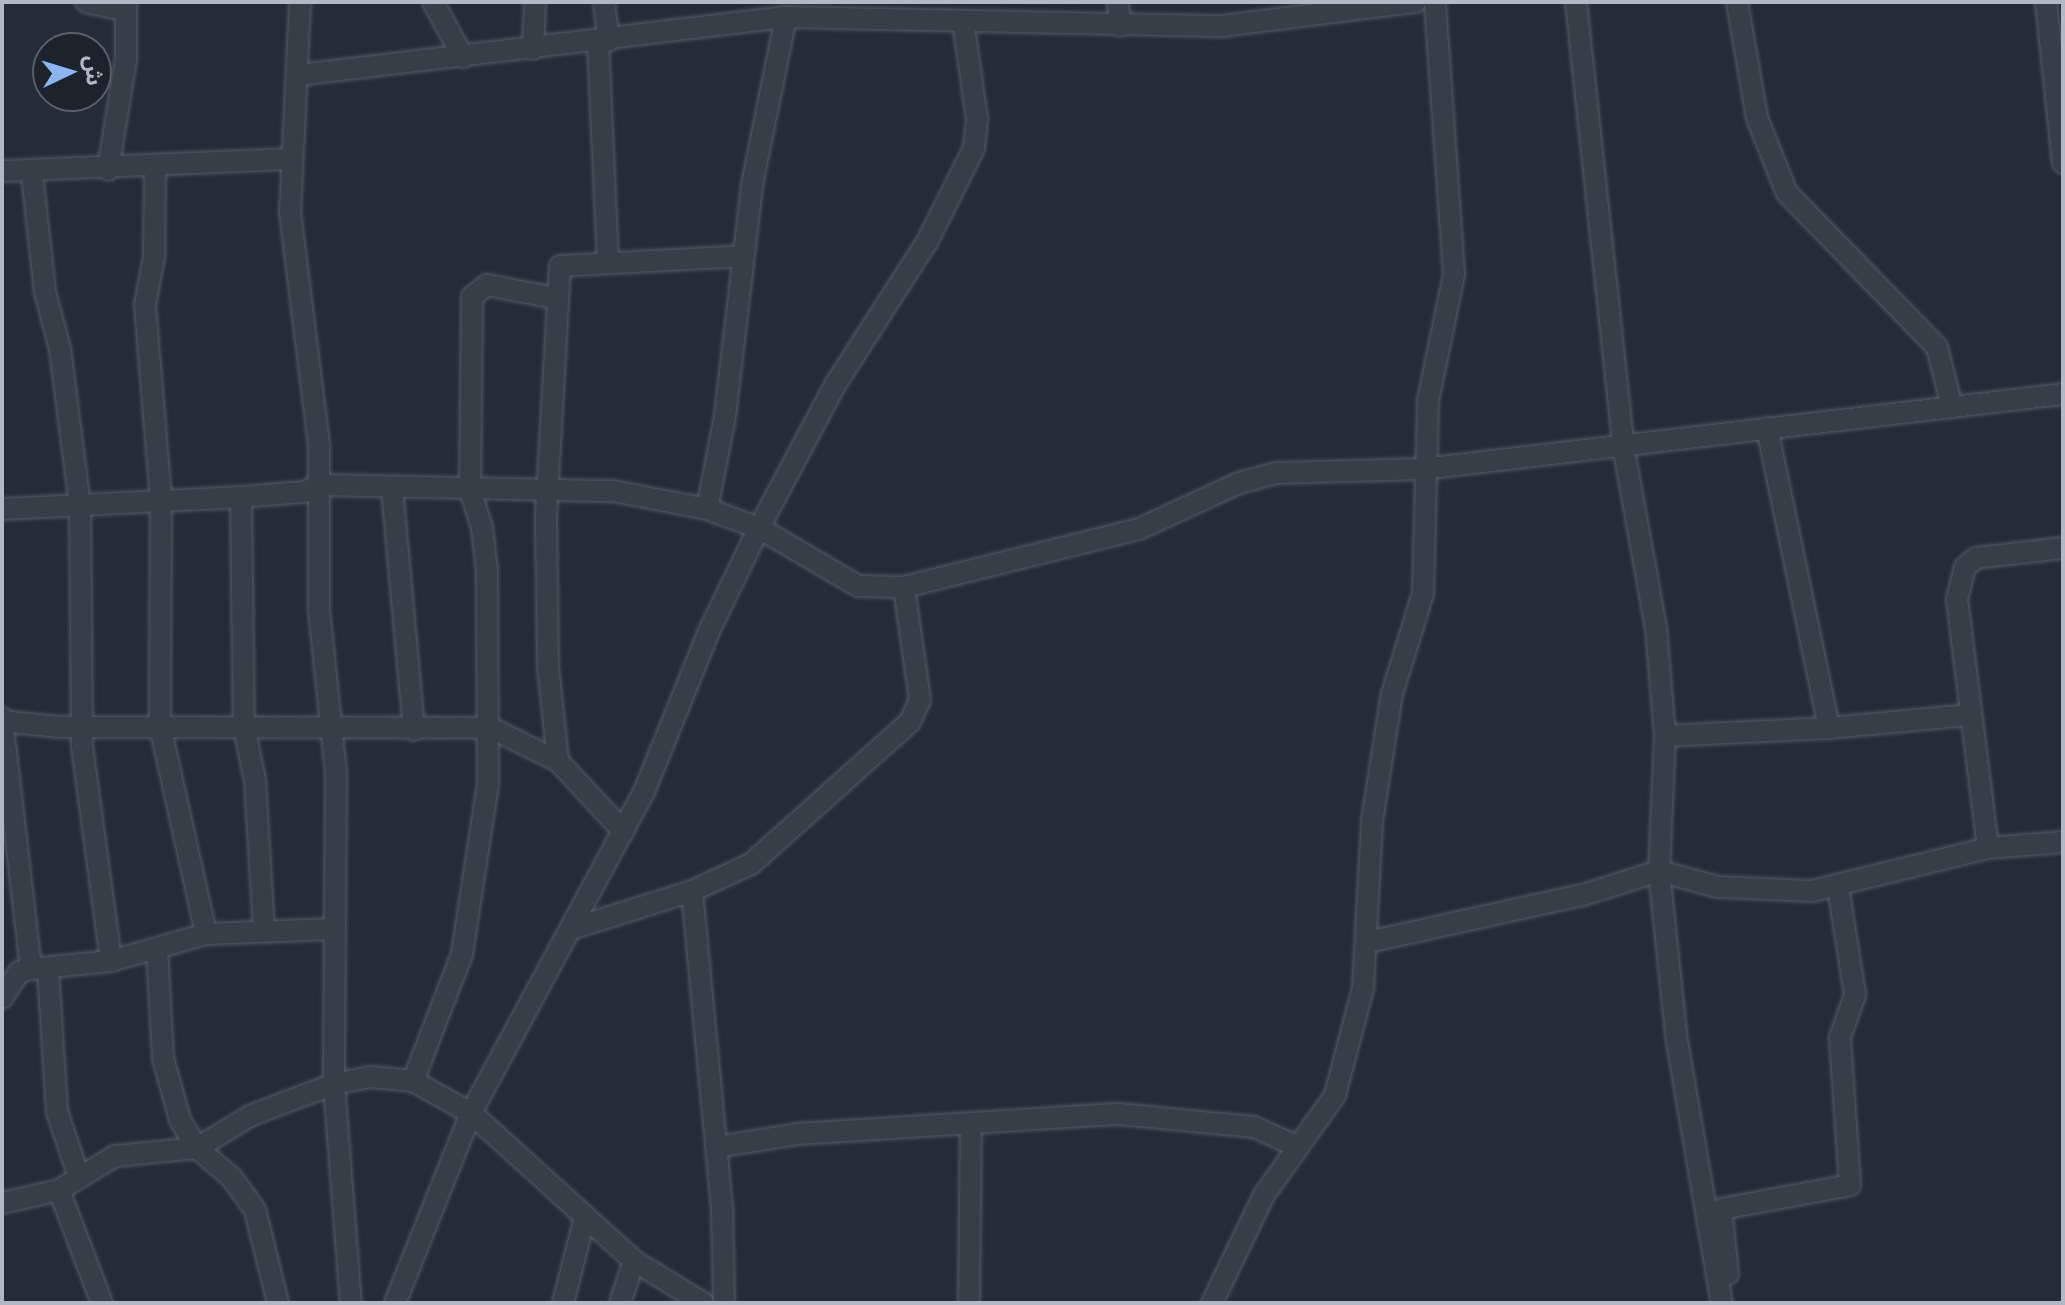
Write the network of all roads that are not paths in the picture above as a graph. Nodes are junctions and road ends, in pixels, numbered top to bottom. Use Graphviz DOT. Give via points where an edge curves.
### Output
graph roads {
  1 [pos="86,2"];
  2 [pos="300,2"];
  3 [pos="433,2"];
  4 [pos="535,2"];
  5 [pos="604,2"];
  6 [pos="1118,2"];
  7 [pos="1416,2"];
  8 [pos="1435,2"];
  9 [pos="1576,2"];
  10 [pos="1737,2"];
  11 [pos="2046,2"];
  12 [pos="126,6"];
  13 [pos="810,10"];
  14 [pos="1273,10"];
  15 [pos="776,13"];
  16 [pos="963,21"];
  17 [pos="1120,26"];
  18 [pos="603,41"];
  19 [pos="533,49"];
  20 [pos="463,57"];
  21 [pos="299,75"];
  22 [pos="291,159"];
  23 [pos="2063,163"];
  24 [pos="155,167"];
  25 [pos="108,170"];
  26 [pos="2,171"];
  27 [pos="32,174"];
  28 [pos="742,256"];
  29 [pos="608,262"];
  30 [pos="555,298"];
  31 [pos="2063,394"];
  32 [pos="1952,407"];
  33 [pos="1767,428"];
  34 [pos="1623,445"];
  35 [pos="1423,469"];
  36 [pos="320,485"];
  37 [pos="392,488"];
  38 [pos="548,489"];
  39 [pos="470,490"];
  40 [pos="241,497"];
  41 [pos="161,501"];
  42 [pos="80,506"];
  43 [pos="2,509"];
  44 [pos="707,509"];
  45 [pos="759,528"];
  46 [pos="2063,548"];
  47 [pos="904,587"];
  48 [pos="1969,715"];
  49 [pos="2,720"];
  50 [pos="82,723"];
  51 [pos="160,726"];
  52 [pos="244,727"];
  53 [pos="491,728"];
  54 [pos="1829,728"];
  55 [pos="332,729"];
  56 [pos="414,730"];
  57 [pos="1665,736"];
  58 [pos="558,761"];
  59 [pos="623,831"];
  60 [pos="2063,842"];
  61 [pos="1988,848"];
  62 [pos="1659,871"];
  63 [pos="1838,886"];
  64 [pos="692,891"];
  65 [pos="332,929"];
  66 [pos="571,929"];
  67 [pos="264,932"];
  68 [pos="206,934"];
  69 [pos="1368,942"];
  70 [pos="157,950"];
  71 [pos="111,961"];
  72 [pos="40,970"];
  73 [pos="2,998"];
  74 [pos="413,1081"];
  75 [pos="334,1084"];
  76 [pos="471,1113"];
  77 [pos="971,1125"];
  78 [pos="1296,1146"];
  79 [pos="717,1147"];
  80 [pos="197,1148"];
  81 [pos="78,1174"];
  82 [pos="59,1190"];
  83 [pos="2,1203"];
  84 [pos="585,1217"];
  85 [pos="634,1261"];
  86 [pos="102,1303"];
  87 [pos="278,1303"];
  88 [pos="351,1303"];
  89 [pos="395,1303"];
  90 [pos="563,1303"];
  91 [pos="620,1303"];
  92 [pos="703,1303"];
  93 [pos="724,1303"];
  94 [pos="969,1303"];
  95 [pos="1212,1303"];
  96 [pos="1722,1303"];
  97 [pos="1732,1303"];
  1 -- 12 [label="street"];
  2 -- 21 [label="street"];
  3 -- 20 [label="street"];
  4 -- 19 [label="street"];
  5 -- 18 [label="street"];
  6 -- 17 [label="street"];
  7 -- 14 [label="street"];
  8 -- 35 [label="street" via="1454,274 1436,346"];
  9 -- 34 [label="street"];
  10 -- 32 [label="street" via="1757,118 1787,193 1937,347"];
  11 -- 23 [label="street"];
  12 -- 25 [label="street" via="126,59"];
  13 -- 15 [label="street"];
  13 -- 16 [label="street"];
  14 -- 17 [label="street" via="1222,26"];
  15 -- 18 [label="street"];
  15 -- 28 [label="street"];
  16 -- 17 [label="street"];
  16 -- 45 [label="street" via="977,119 974,148 928,240 835,385"];
  18 -- 19 [label="street"];
  18 -- 29 [label="street"];
  19 -- 20 [label="street"];
  20 -- 21 [label="street"];
  21 -- 22 [label="street"];
  22 -- 24 [label="street"];
  22 -- 36 [label="street" via="290,212 312,366"];
  24 -- 25 [label="street"];
  24 -- 41 [label="street" via="154,257 145,305"];
  25 -- 27 [label="street"];
  26 -- 27 [label="street"];
  27 -- 42 [label="street" via="45,292 60,349"];
  28 -- 29 [label="street"];
  28 -- 44 [label="street" via="725,416"];
  29 -- 30 [label="street" via="560,266"];
  30 -- 38 [label="street"];
  30 -- 39 [label="street" via="487,285 472,297"];
  31 -- 32 [label="street"];
  32 -- 33 [label="street"];
  33 -- 34 [label="street"];
  33 -- 54 [label="street"];
  34 -- 35 [label="street"];
  34 -- 57 [label="street" via="1656,628"];
  35 -- 47 [label="street" via="1277,473 1239,483 1139,529"];
  35 -- 69 [label="street" via="1423,593 1390,707 1368,858"];
  36 -- 37 [label="street"];
  36 -- 40 [label="street" via="304,492"];
  36 -- 55 [label="street" via="319,609"];
  37 -- 39 [label="street"];
  37 -- 56 [label="street"];
  38 -- 39 [label="street"];
  38 -- 44 [label="street" via="613,491"];
  38 -- 58 [label="street" via="548,666"];
  39 -- 53 [label="street" via="482,527 487,571"];
  40 -- 41 [label="street"];
  40 -- 52 [label="street"];
  41 -- 42 [label="street"];
  41 -- 51 [label="street"];
  42 -- 43 [label="street"];
  42 -- 50 [label="street"];
  44 -- 45 [label="street"];
  45 -- 47 [label="street" via="858,586"];
  45 -- 59 [label="street"];
  46 -- 48 [label="street" via="1976,558 1965,567 1957,599"];
  47 -- 64 [label="street" via="920,700 910,722 751,864"];
  48 -- 54 [label="street"];
  48 -- 61 [label="street"];
  49 -- 50 [label="street" via="27,727"];
  49 -- 72 [label="street"];
  50 -- 51 [label="street"];
  50 -- 71 [label="street"];
  51 -- 52 [label="street"];
  51 -- 68 [label="street"];
  52 -- 55 [label="street"];
  52 -- 67 [label="street" via="255,780"];
  53 -- 56 [label="street"];
  53 -- 58 [label="street"];
  53 -- 74 [label="street" via="483,830 462,954"];
  54 -- 57 [label="street"];
  55 -- 56 [label="street"];
  55 -- 65 [label="street" via="337,828"];
  57 -- 62 [label="street"];
  58 -- 59 [label="street"];
  59 -- 66 [label="street"];
  60 -- 61 [label="street"];
  61 -- 63 [label="street"];
  62 -- 63 [label="street" via="1718,887 1763,892"];
  62 -- 69 [label="street" via="1586,894"];
  62 -- 96 [label="street" via="1677,1041"];
  63 -- 97 [label="street" via="1855,995 1840,1037 1850,1185 1721,1209"];
  64 -- 66 [label="street"];
  64 -- 79 [label="street"];
  65 -- 67 [label="street"];
  65 -- 75 [label="street"];
  66 -- 76 [label="street"];
  67 -- 68 [label="street"];
  68 -- 70 [label="street"];
  69 -- 78 [label="street" via="1363,988 1335,1095"];
  70 -- 71 [label="street"];
  70 -- 80 [label="street" via="163,1058 180,1120"];
  71 -- 72 [label="street"];
  72 -- 73 [label="street" via="19,972"];
  72 -- 81 [label="street" via="57,1112"];
  74 -- 75 [label="street" via="371,1077"];
  74 -- 76 [label="street"];
  75 -- 80 [label="street" via="252,1115"];
  75 -- 88 [label="street"];
  76 -- 84 [label="street"];
  76 -- 89 [label="street"];
  77 -- 78 [label="street" via="1119,1114 1202,1118 1254,1127"];
  77 -- 79 [label="street" via="797,1134"];
  77 -- 94 [label="street"];
  78 -- 95 [label="street" via="1264,1195"];
  79 -- 93 [label="street"];
  80 -- 81 [label="street" via="115,1156"];
  80 -- 87 [label="street" via="232,1178 255,1210"];
  81 -- 82 [label="street"];
  82 -- 83 [label="street"];
  82 -- 86 [label="street"];
  84 -- 85 [label="street"];
  84 -- 90 [label="street"];
  85 -- 91 [label="street"];
  85 -- 92 [label="street"];
}
